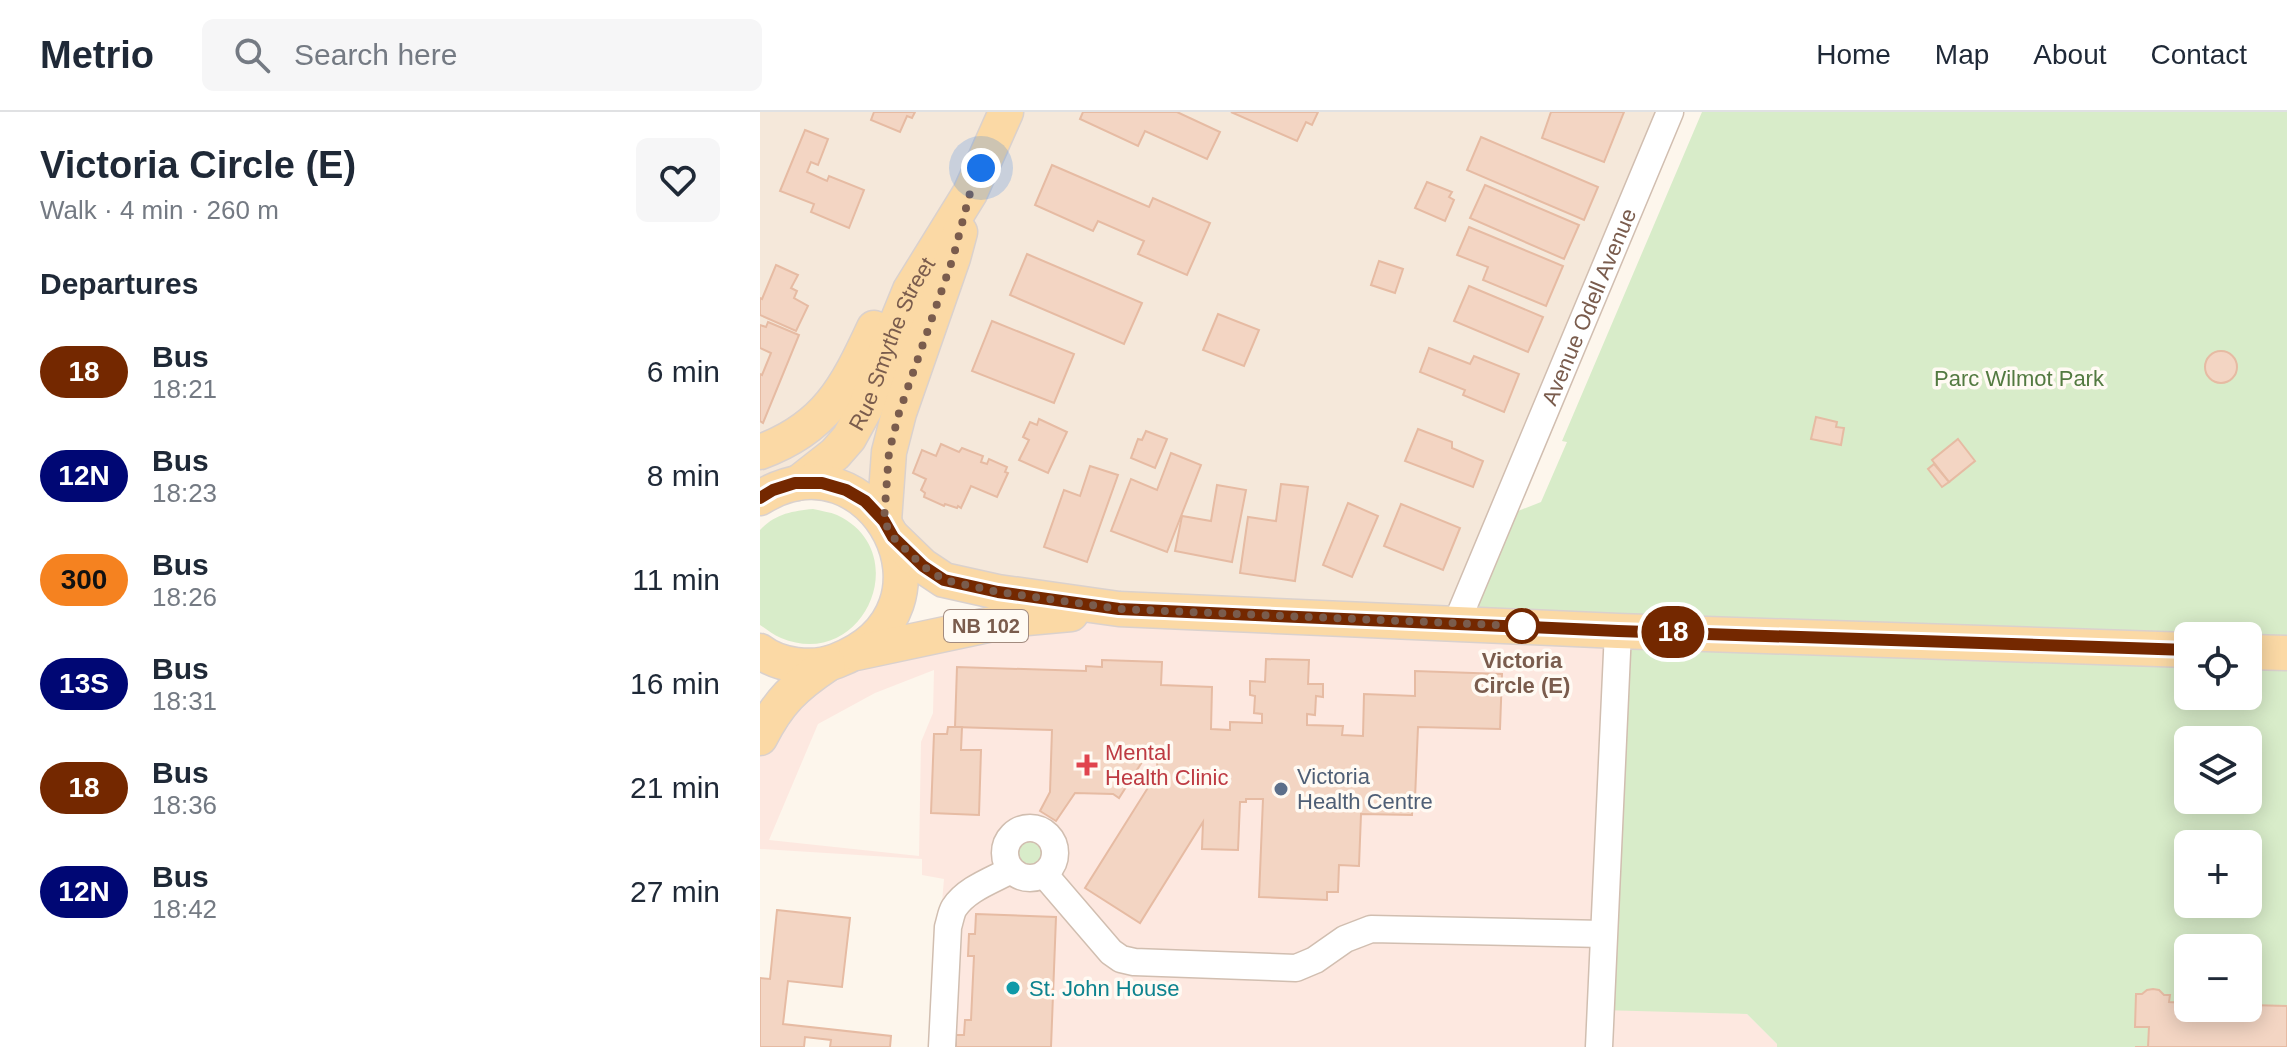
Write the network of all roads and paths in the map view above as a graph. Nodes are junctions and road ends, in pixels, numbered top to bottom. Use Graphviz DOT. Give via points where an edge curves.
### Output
graph roads {
  1 [pos="1006,112"];
  2 [pos="1670,112"];
  3 [pos="970,193"];
  4 [pos="760,452"];
  5 [pos="760,474"];
  6 [pos="797,483"];
  7 [pos="760,498"];
  8 [pos="889,529"];
  9 [pos="1119,609"];
  10 [pos="1456,624"];
  11 [pos="1618,631"];
  12 [pos="2174,650"];
  13 [pos="760,651"];
  14 [pos="2262,652"];
  15 [pos="2287,653"];
  16 [pos="842,659"];
  17 [pos="760,738"];
  18 [pos="1011,870"];
  19 [pos="1044,874"];
  20 [pos="1603,934"];
  21 [pos="942,1047"];
  22 [pos="1599,1047"];
  1 -- 3 [label="main road, Rue Smythe Street"];
  2 -- 10 [label="street, Avenue Odell Avenue"];
  3 -- 4 [label="main road" via="910,254 853,373 829,408 795,437"];
  3 -- 6 [label="main road, Rue Smythe Street" via="910,290 849,438"];
  3 -- 8 [label="main road, Rue Smythe Street" via="889,452"];
  5 -- 6 [label="main road"];
  6 -- 7 [label="main road"];
  6 -- 8 [label="main road" via="846,490 865,501"];
  8 -- 9 [label="main road, NB 102" via="923,566 944,580"];
  8 -- 16 [label="main road, Rue Smythe Street" via="901,563 892,615 877,637"];
  9 -- 10 [label="main road, NB 102"];
  9 -- 16 [label="main road, NB 102" via="1016,619"];
  10 -- 11 [label="main road, NB 102"];
  11 -- 12 [label="main road, NB 102"];
  11 -- 20 [label="street"];
  13 -- 16 [label="main road" via="797,665"];
  14 -- 15 [label="main road"];
  16 -- 17 [label="main road, NB 102" via="800,683 772,713"];
  18 -- 19 [label="street" via="1026,878"];
  18 -- 19 [label="street" via="1005,846 1014,832 1030,827 1045,832 1054,845 1054,862"];
  18 -- 21 [label="street" via="975,889 954,909 948,927"];
  19 -- 20 [label="street" via="1111,952 1134,962 1296,968 1371,929"];
  20 -- 22 [label="street"];
}
